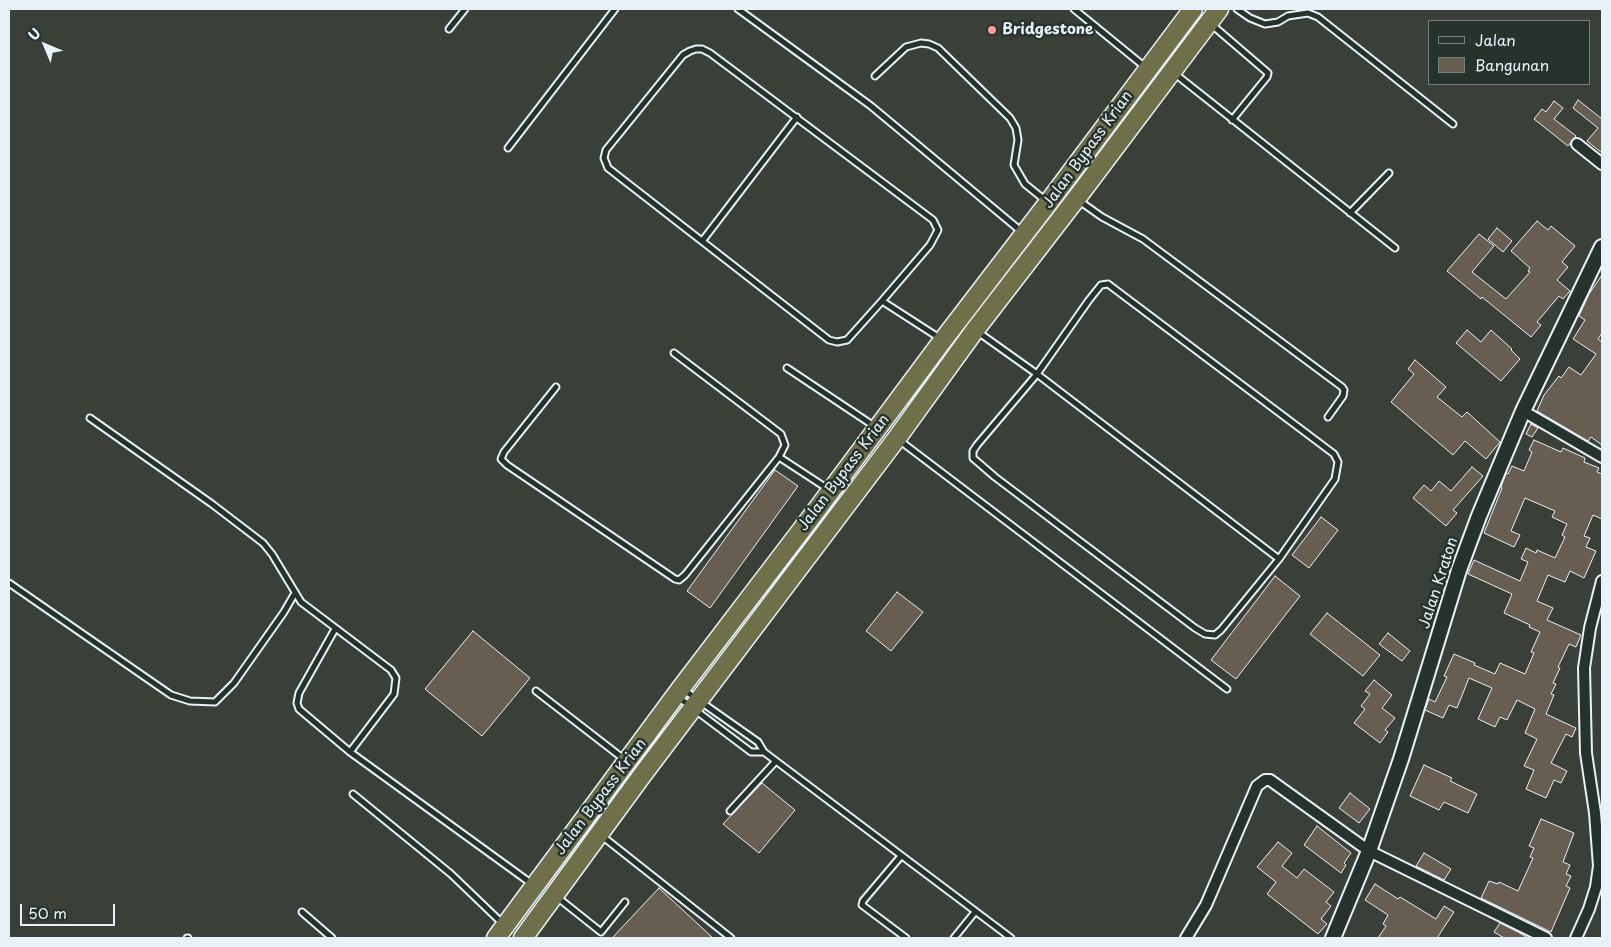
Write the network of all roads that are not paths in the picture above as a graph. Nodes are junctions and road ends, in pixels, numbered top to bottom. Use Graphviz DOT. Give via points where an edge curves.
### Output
graph roads {
  1 [pos="465,9"];
  2 [pos="615,9"];
  3 [pos="738,9"];
  4 [pos="1074,9"];
  5 [pos="1193,9"];
  6 [pos="1237,9"];
  7 [pos="1214,16"];
  8 [pos="449,29"];
  9 [pos="1147,69"];
  10 [pos="1171,71"];
  11 [pos="875,76"];
  12 [pos="797,117"];
  13 [pos="1232,120"];
  14 [pos="1453,124"];
  15 [pos="1578,144"];
  16 [pos="508,148"];
  17 [pos="1602,164"];
  18 [pos="1389,173"];
  19 [pos="1076,199"];
  20 [pos="1048,203"];
  21 [pos="1350,213"];
  22 [pos="1024,234"];
  23 [pos="702,240"];
  24 [pos="1602,247"];
  25 [pos="1395,248"];
  26 [pos="882,301"];
  27 [pos="975,330"];
  28 [pos="943,340"];
  29 [pos="674,353"];
  30 [pos="787,368"];
  31 [pos="1037,374"];
  32 [pos="556,387"];
  33 [pos="1523,411"];
  34 [pos="1328,417"];
  35 [pos="90,418"];
  36 [pos="877,429"];
  37 [pos="897,438"];
  38 [pos="779,457"];
  39 [pos="1602,457"];
  40 [pos="831,491"];
  41 [pos="1279,559"];
  42 [pos="1602,580"];
  43 [pos="9,583"];
  44 [pos="295,593"];
  45 [pos="1599,610"];
  46 [pos="335,629"];
  47 [pos="1227,689"];
  48 [pos="536,690"];
  49 [pos="679,691"];
  50 [pos="696,704"];
  51 [pos="350,752"];
  52 [pos="764,752"];
  53 [pos="776,761"];
  54 [pos="627,762"];
  55 [pos="353,794"];
  56 [pos="730,811"];
  57 [pos="599,834"];
  58 [pos="1369,851"];
  59 [pos="901,856"];
  60 [pos="535,886"];
  61 [pos="555,895"];
  62 [pos="625,902"];
  63 [pos="302,912"];
  64 [pos="975,912"];
  65 [pos="501,932"];
  66 [pos="332,938"];
  67 [pos="523,938"];
  68 [pos="731,938"];
  69 [pos="906,938"];
  70 [pos="954,938"];
  71 [pos="1011,938"];
  72 [pos="1186,938"];
  73 [pos="1333,938"];
  74 [pos="1546,938"];
  75 [pos="1576,938"];
  1 -- 8 [label="lane"];
  2 -- 16 [label="lane"];
  3 -- 22 [label="lane" via="871,106"];
  4 -- 9 [label="lane"];
  5 -- 9 [label="highway, Jalan Bypass Krian"];
  6 -- 14 [label="lane" via="1265,24 1308,13 1318,17"];
  7 -- 10 [label="highway, Jalan Bypass Krian"];
  7 -- 13 [label="lane" via="1268,73"];
  9 -- 20 [label="highway, Jalan Bypass Krian"];
  10 -- 13 [label="lane"];
  10 -- 19 [label="highway, Jalan Bypass Krian"];
  11 -- 20 [label="lane" via="906,47 921,43 938,48 1010,118 1018,140 1014,165 1025,184"];
  12 -- 23 [label="lane"];
  12 -- 23 [label="lane" via="710,53 696,49 683,55 606,150 604,158 614,174"];
  12 -- 26 [label="lane" via="934,220 938,230 930,245"];
  13 -- 21 [label="lane"];
  15 -- 17 [label="street"];
  18 -- 21 [label="lane"];
  19 -- 27 [label="highway, Jalan Bypass Krian"];
  19 -- 34 [label="lane" via="1142,239 1342,387 1344,396"];
  20 -- 22 [label="highway, Jalan Bypass Krian"];
  21 -- 25 [label="lane"];
  22 -- 28 [label="highway, Jalan Bypass Krian"];
  23 -- 26 [label="lane" via="829,340 847,340"];
  24 -- 33 [label="street, Jalan Kraton"];
  26 -- 28 [label="lane"];
  27 -- 31 [label="lane"];
  27 -- 37 [label="highway, Jalan Bypass Krian"];
  28 -- 36 [label="highway, Jalan Bypass Krian"];
  29 -- 38 [label="lane" via="781,434 785,445"];
  30 -- 36 [label="lane"];
  31 -- 41 [label="lane"];
  31 -- 41 [label="lane" via="973,451 975,460 995,477 1195,628 1209,635 1221,630"];
  31 -- 41 [label="lane" via="1097,289 1108,284 1334,454 1338,462 1335,479"];
  32 -- 38 [label="lane" via="501,459 675,579 685,575"];
  33 -- 39 [label="street"];
  33 -- 58 [label="street, Jalan Kraton" via="1478,516 1459,570"];
  35 -- 44 [label="lane" via="263,543"];
  36 -- 40 [label="highway, Jalan Bypass Krian"];
  37 -- 47 [label="lane"];
  37 -- 50 [label="highway, Jalan Bypass Krian"];
  38 -- 40 [label="lane"];
  40 -- 49 [label="highway, Jalan Bypass Krian"];
  42 -- 45 [label="street"];
  43 -- 44 [label="lane" via="171,695 206,702 215,702 234,683"];
  44 -- 46 [label="lane" via="301,602"];
  45 -- 75 [label="street" via="1590,628 1584,668 1586,753 1599,866 1589,909"];
  46 -- 51 [label="lane" via="296,703"];
  46 -- 51 [label="lane" via="391,670 396,678 394,694"];
  48 -- 54 [label="lane"];
  49 -- 50 [label="lane"];
  49 -- 50 [label="lane"];
  49 -- 54 [label="highway, Jalan Bypass Krian"];
  50 -- 52 [label="lane" via="758,742"];
  50 -- 52 [label="lane" via="751,752"];
  50 -- 57 [label="highway, Jalan Bypass Krian"];
  51 -- 60 [label="lane"];
  52 -- 53 [label="lane"];
  53 -- 56 [label="lane"];
  53 -- 59 [label="lane"];
  54 -- 60 [label="highway, Jalan Bypass Krian"];
  55 -- 65 [label="lane" via="451,874"];
  57 -- 61 [label="highway, Jalan Bypass Krian"];
  57 -- 68 [label="lane"];
  58 -- 72 [label="street" via="1272,780 1265,780 1257,786 1206,905"];
  58 -- 73 [label="street, Jalan Kraton"];
  58 -- 74 [label="street"];
  59 -- 64 [label="lane"];
  59 -- 69 [label="lane" via="862,905"];
  60 -- 65 [label="highway, Jalan Bypass Krian"];
  61 -- 62 [label="lane" via="601,932"];
  61 -- 67 [label="highway, Jalan Bypass Krian"];
  63 -- 66 [label="lane"];
  64 -- 70 [label="lane"];
  64 -- 71 [label="lane"];
}
